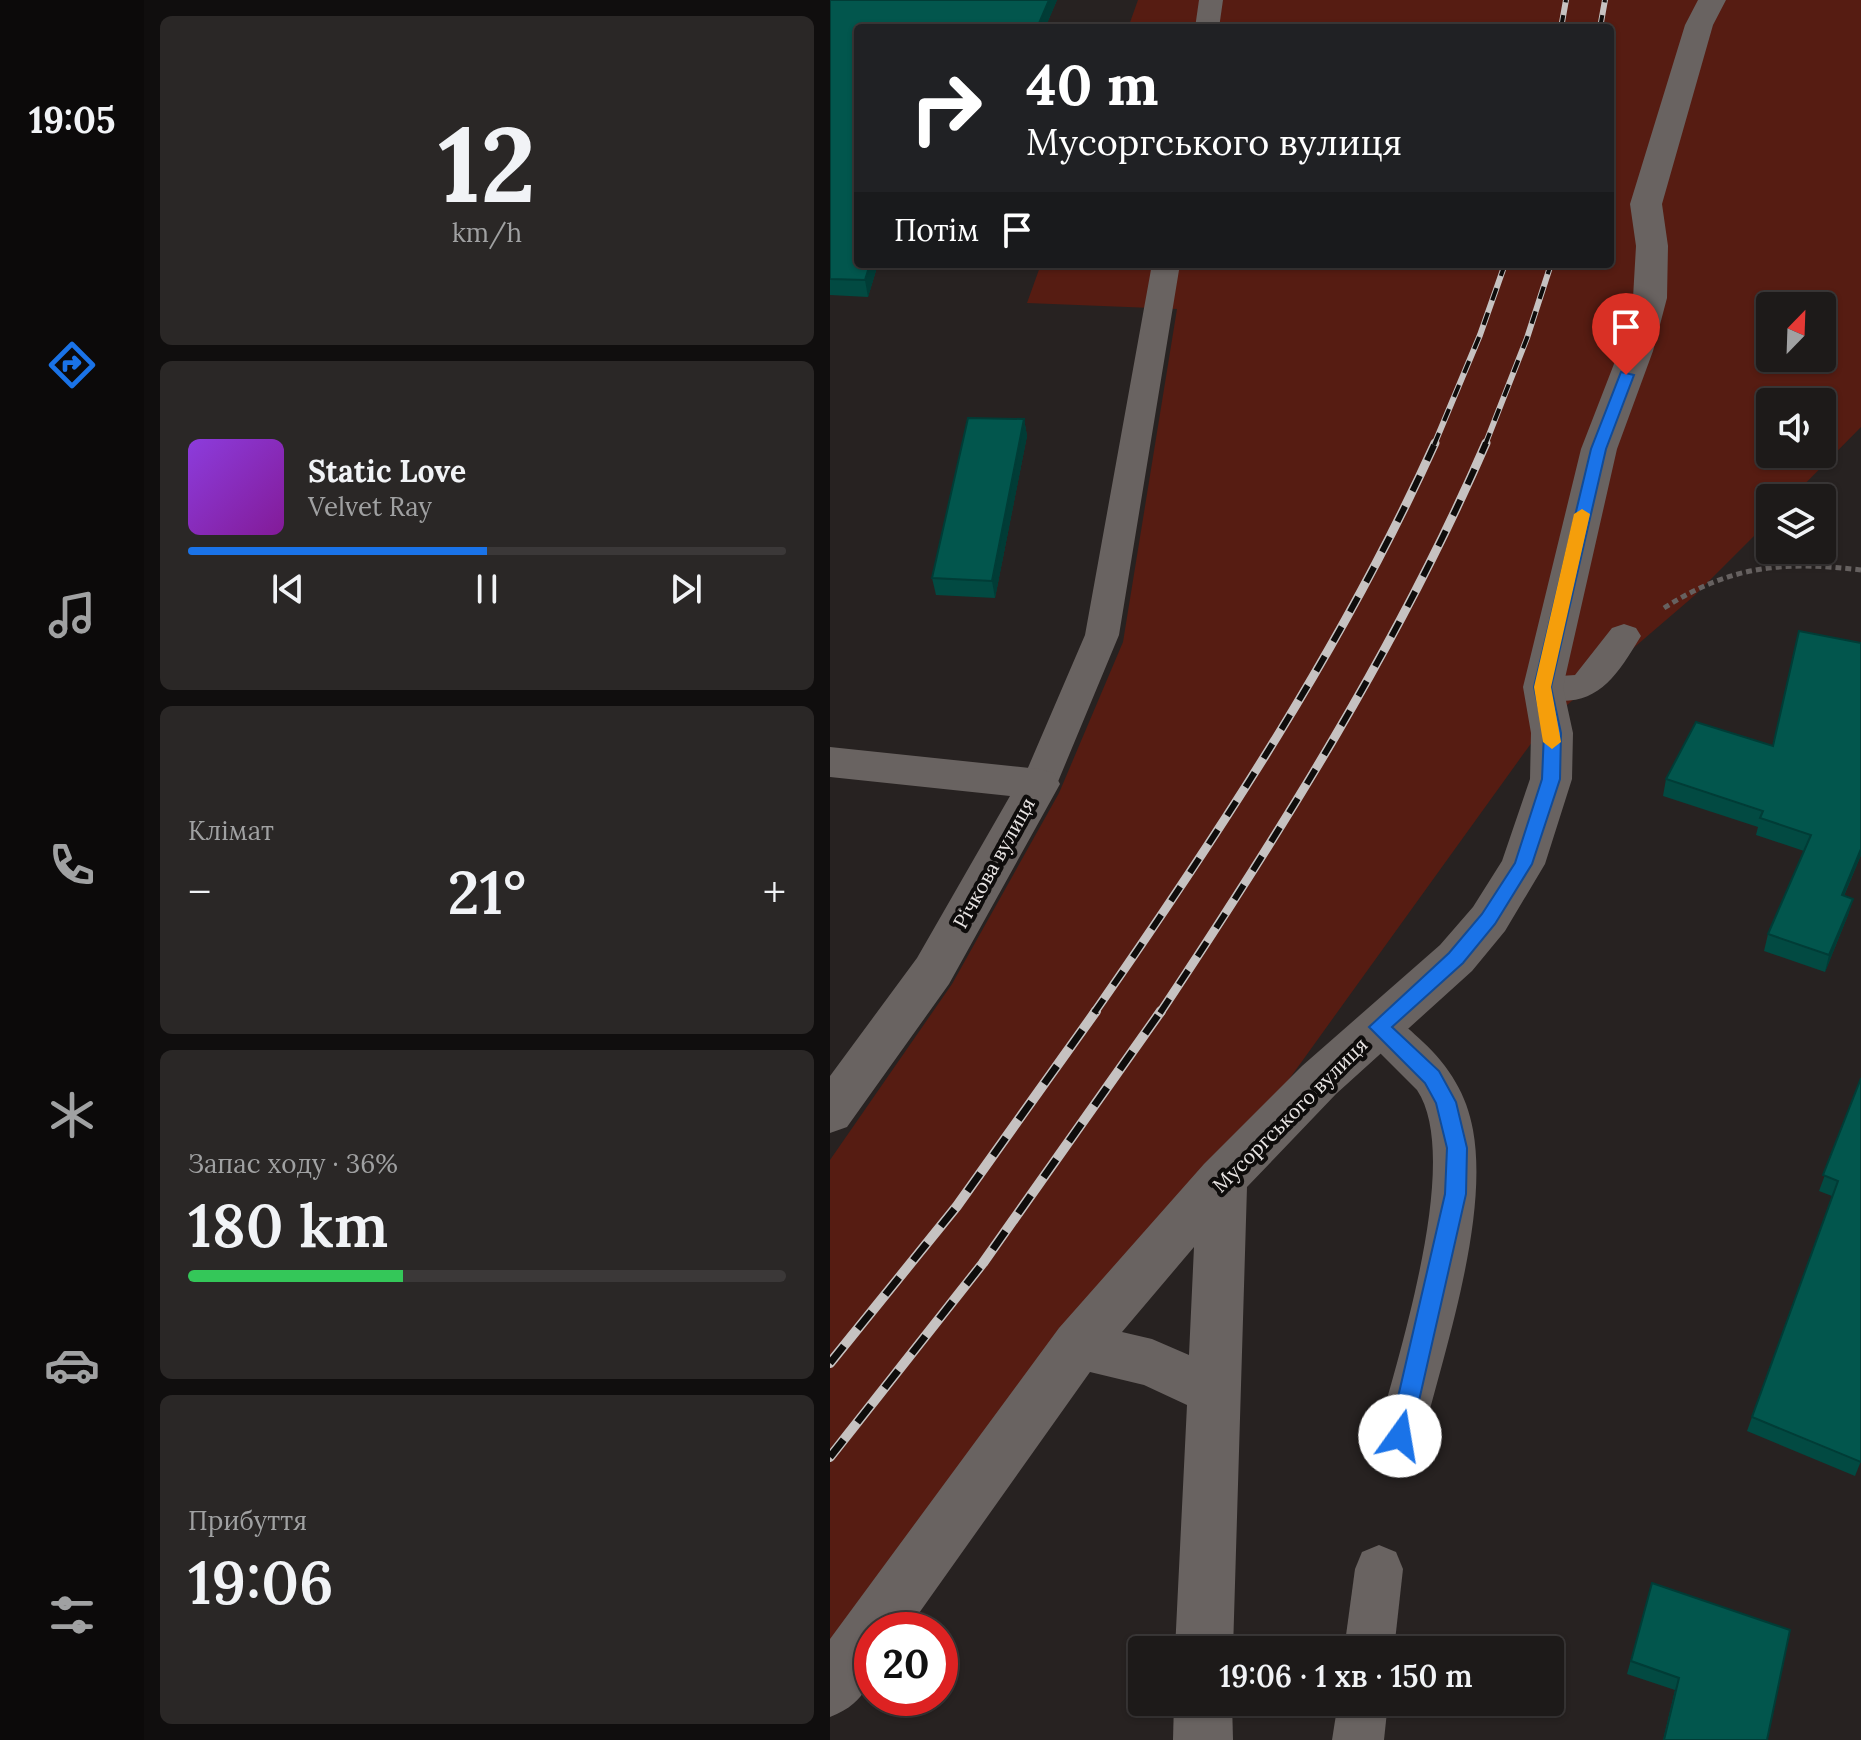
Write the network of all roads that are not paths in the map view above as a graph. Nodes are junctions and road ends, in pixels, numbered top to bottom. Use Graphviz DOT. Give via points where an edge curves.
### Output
graph roads {
  1 [pos="1211,0"];
  2 [pos="1712,0"];
  3 [pos="1208,24"];
  4 [pos="1165,268"];
  5 [pos="1624,636"];
  6 [pos="1543,687"];
  7 [pos="830,762"];
  8 [pos="1039,784"];
  9 [pos="1379,1027"];
  10 [pos="830,1113"];
  11 [pos="1222,1179"];
  12 [pos="1078,1345"];
  13 [pos="1214,1392"];
  14 [pos="1400,1436"];
  15 [pos="1379,1569"];
  16 [pos="885,1612"];
  17 [pos="1205,1636"];
  18 [pos="1371,1636"];
  19 [pos="854,1655"];
  20 [pos="830,1688"];
  21 [pos="1203,1716"];
  22 [pos="1361,1716"];
  23 [pos="1203,1740"];
  24 [pos="1358,1740"];
  1 -- 3 [label="lane"];
  2 -- 6 [label="street, Мусоргського вулиця" via="1699,25 1646,204 1652,246 1650,298 1599,449"];
  4 -- 8 [label="lane" via="1102,635"];
  5 -- 6 [label="lane" via="1587,684"];
  6 -- 9 [label="street, Мусоргського вулиця" via="1552,733 1551,779 1523,864 1489,919 1456,958"];
  7 -- 8 [label="street, Річкова вулиця"];
  8 -- 10 [label="street, Річкова вулиця" via="933,971"];
  9 -- 11 [label="street, Мусоргського вулиця"];
  9 -- 14 [label="lane" via="1432,1077 1446,1102 1457,1148 1455,1194"];
  11 -- 12 [label="street, Мусоргського вулиця"];
  11 -- 13 [label="street"];
  12 -- 13 [label="street" via="1152,1363"];
  12 -- 16 [label="street, Мусоргського вулиця"];
  13 -- 17 [label="street"];
  15 -- 18 [label="lane"];
  19 -- 20 [label="street, Мусоргського вулиця"];
  21 -- 23 [label="street"];
  22 -- 24 [label="lane"];
}
